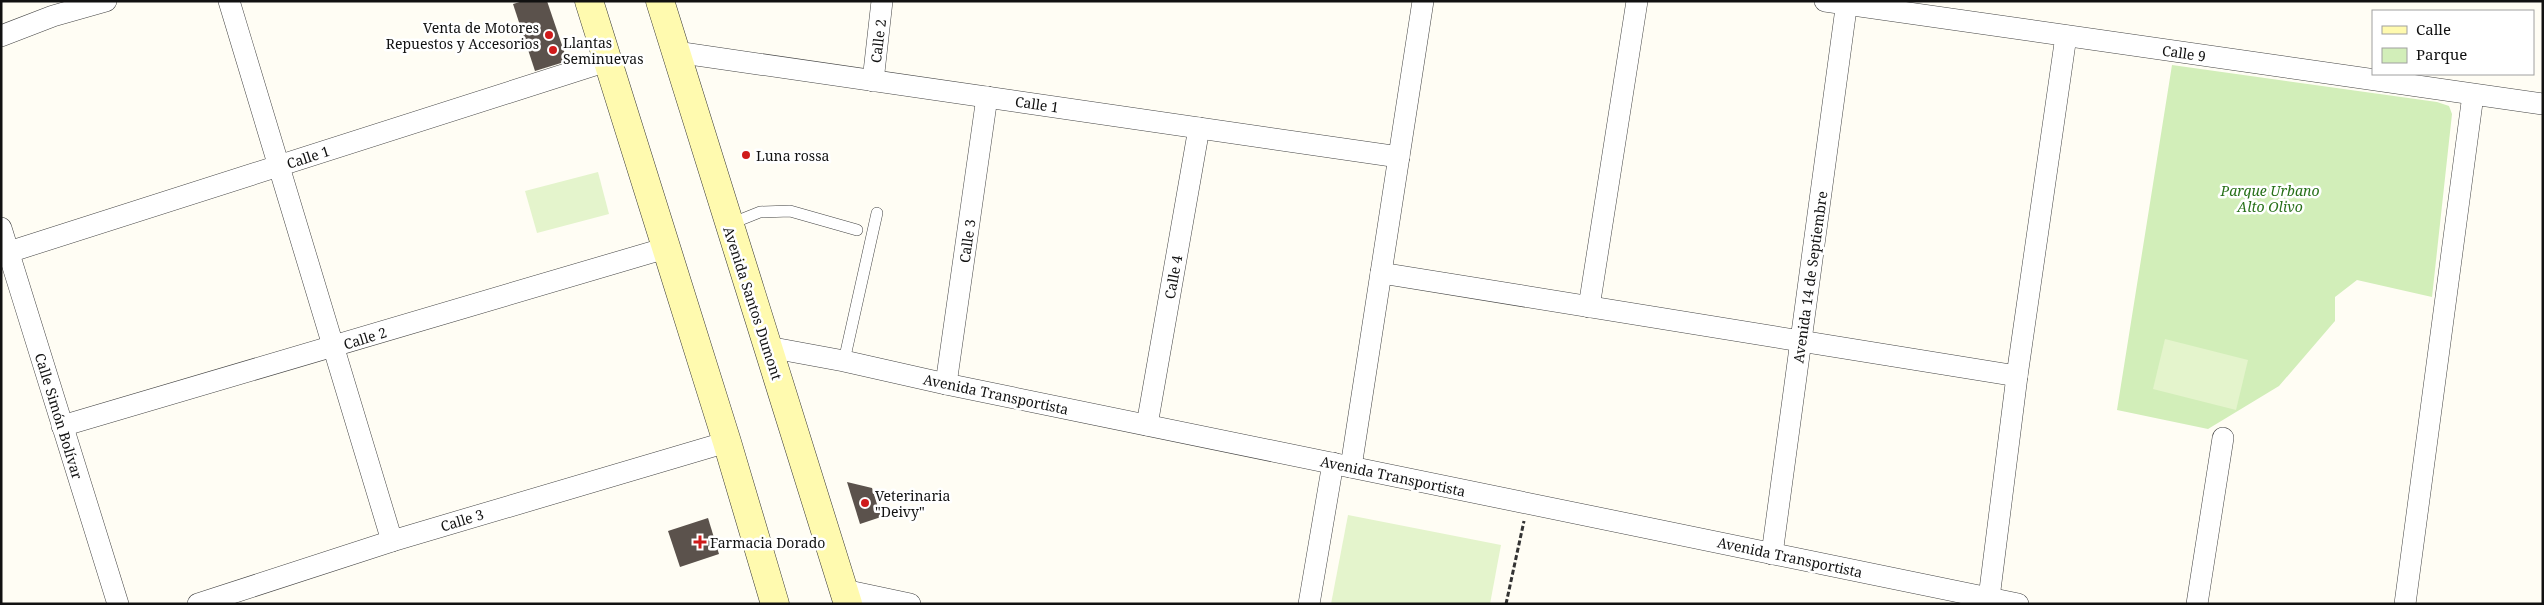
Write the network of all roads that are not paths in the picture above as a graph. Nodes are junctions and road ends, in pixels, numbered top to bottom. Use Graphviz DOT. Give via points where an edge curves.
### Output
graph roads {
  1 [pos="106,1"];
  2 [pos="229,1"];
  3 [pos="589,1"];
  4 [pos="660,1"];
  5 [pos="882,1"];
  6 [pos="1423,1"];
  7 [pos="1637,1"];
  8 [pos="1825,1"];
  9 [pos="1847,3"];
  10 [pos="1,36"];
  11 [pos="2066,36"];
  12 [pos="676,52"];
  13 [pos="607,61"];
  14 [pos="873,81"];
  15 [pos="2473,94"];
  16 [pos="987,97"];
  17 [pos="2543,104"];
  18 [pos="1199,128"];
  19 [pos="1399,157"];
  20 [pos="278,166"];
  21 [pos="877,213"];
  22 [pos="728,224"];
  23 [pos="1,228"];
  24 [pos="857,230"];
  25 [pos="666,248"];
  26 [pos="9,252"];
  27 [pos="1381,273"];
  28 [pos="1589,307"];
  29 [pos="1801,341"];
  30 [pos="334,348"];
  31 [pos="768,348"];
  32 [pos="844,361"];
  33 [pos="2017,376"];
  34 [pos="946,384"];
  35 [pos="1147,425"];
  36 [pos="62,426"];
  37 [pos="2222,438"];
  38 [pos="727,442"];
  39 [pos="1342,465"];
  40 [pos="392,541"];
  41 [pos="1772,554"];
  42 [pos="846,597"];
  43 [pos="1989,598"];
  44 [pos="118,604"];
  45 [pos="198,604"];
  46 [pos="775,604"];
  47 [pos="910,604"];
  48 [pos="1309,604"];
  49 [pos="2018,604"];
  50 [pos="2197,604"];
  51 [pos="2404,604"];
  1 -- 10 [label="street" via="53,16"];
  2 -- 20 [label="street"];
  3 -- 13 [label="main road"];
  4 -- 12 [label="main road, Avenida Santos Dumont"];
  5 -- 14 [label="street, Calle 2"];
  6 -- 19 [label="street"];
  7 -- 28 [label="street"];
  8 -- 9 [label="street, Calle 9"];
  9 -- 11 [label="street, Calle 9"];
  9 -- 29 [label="street, Avenida 14 de Septiembre"];
  11 -- 15 [label="street, Calle 9"];
  11 -- 33 [label="street"];
  12 -- 14 [label="street, Calle 1"];
  12 -- 22 [label="main road, Avenida Santos Dumont"];
  13 -- 20 [label="street, Calle 1"];
  13 -- 25 [label="main road"];
  14 -- 16 [label="street, Calle 1"];
  15 -- 17 [label="street, Calle 9"];
  15 -- 51 [label="street"];
  16 -- 18 [label="street, Calle 1"];
  16 -- 34 [label="street, Calle 3"];
  18 -- 19 [label="street, Calle 1"];
  18 -- 35 [label="street, Calle 4"];
  19 -- 27 [label="street"];
  20 -- 26 [label="street, Calle 1"];
  20 -- 30 [label="street"];
  21 -- 32 [label="lane"];
  22 -- 24 [label="lane" via="760,212 790,211"];
  22 -- 31 [label="main road, Avenida Santos Dumont"];
  23 -- 26 [label="street, Calle Simón Bolívar"];
  25 -- 30 [label="street, Calle 2"];
  25 -- 38 [label="main road"];
  26 -- 36 [label="street, Calle Simón Bolívar"];
  27 -- 28 [label="street"];
  27 -- 39 [label="street"];
  28 -- 29 [label="street"];
  29 -- 33 [label="street"];
  29 -- 41 [label="street, Avenida 14 de Septiembre"];
  30 -- 36 [label="street, Calle 2"];
  30 -- 40 [label="street"];
  31 -- 32 [label="street, Avenida Transportista"];
  31 -- 42 [label="main road, Avenida Santos Dumont"];
  32 -- 34 [label="street, Avenida Transportista"];
  33 -- 43 [label="street"];
  34 -- 35 [label="street, Avenida Transportista"];
  35 -- 39 [label="street, Avenida Transportista"];
  36 -- 44 [label="street, Calle Simón Bolívar"];
  37 -- 50 [label="street"];
  38 -- 40 [label="street, Calle 3"];
  38 -- 46 [label="main road"];
  39 -- 41 [label="street, Avenida Transportista"];
  39 -- 48 [label="street"];
  40 -- 45 [label="street, Calle 3"];
  41 -- 43 [label="street, Avenida Transportista"];
  42 -- 47 [label="street"];
  43 -- 49 [label="street, Avenida Transportista"];
}
